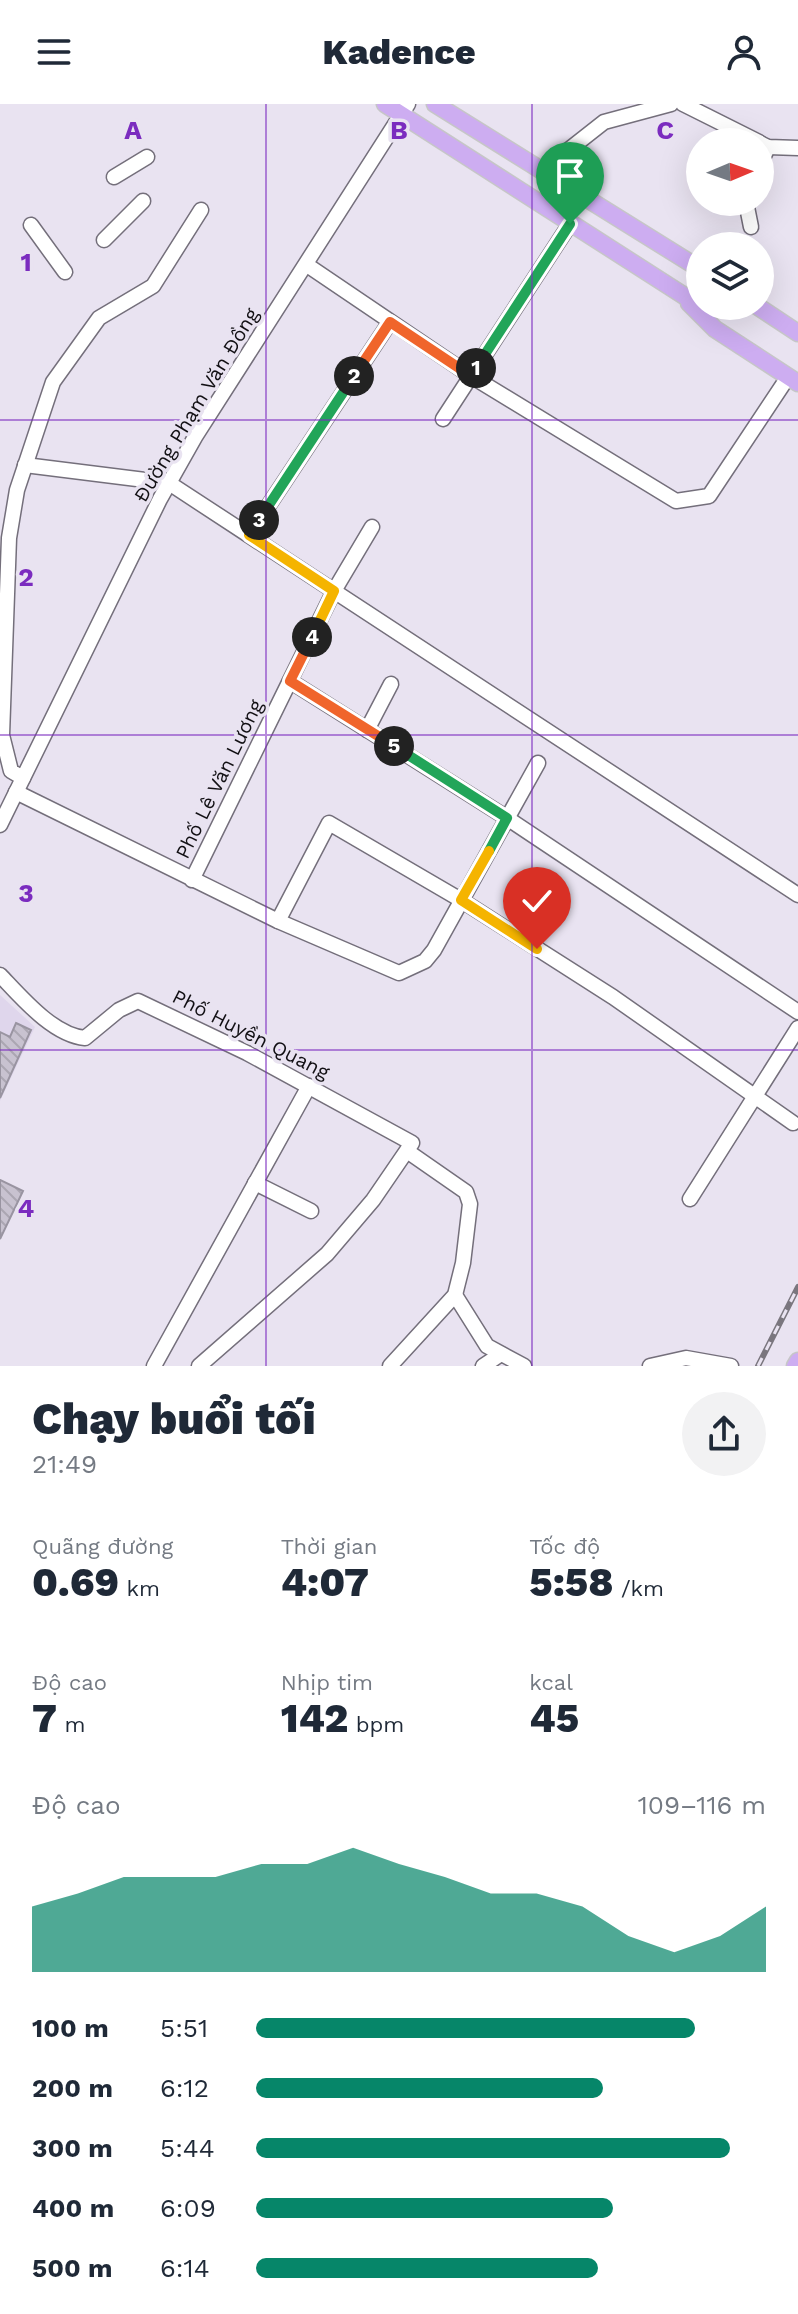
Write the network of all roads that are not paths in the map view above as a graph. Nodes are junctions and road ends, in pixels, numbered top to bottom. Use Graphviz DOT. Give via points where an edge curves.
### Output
graph roads {
  1 [pos="385,104"];
  2 [pos="435,104"];
  3 [pos="671,104"];
  4 [pos="683,104"];
  5 [pos="405,110"];
  6 [pos="730,128"];
  7 [pos="774,145"];
  8 [pos="798,148"];
  9 [pos="147,157"];
  10 [pos="543,170"];
  11 [pos="114,177"];
  12 [pos="143,201"];
  13 [pos="201,210"];
  14 [pos="749,216"];
  15 [pos="570,224"];
  16 [pos="31,225"];
  17 [pos="751,227"];
  18 [pos="104,240"];
  19 [pos="686,259"];
  20 [pos="307,265"];
  21 [pos="65,272"];
  22 [pos="677,291"];
  23 [pos="686,297"];
  24 [pos="774,305"];
  25 [pos="774,317"];
  26 [pos="719,320"];
  27 [pos="798,321"];
  28 [pos="390,322"];
  29 [pos="798,333"];
  30 [pos="471,376"];
  31 [pos="795,377"];
  32 [pos="443,419"];
  33 [pos="25,465"];
  34 [pos="169,483"];
  35 [pos="17,490"];
  36 [pos="0,495"];
  37 [pos="372,527"];
  38 [pos="249,535"];
  39 [pos="334,591"];
  40 [pos="290,681"];
  41 [pos="391,684"];
  42 [pos="367,730"];
  43 [pos="4,754"];
  44 [pos="538,763"];
  45 [pos="20,785"];
  46 [pos="507,818"];
  47 [pos="1,820"];
  48 [pos="192,880"];
  49 [pos="798,895"];
  50 [pos="461,900"];
  51 [pos="278,921"];
  52 [pos="0,975"];
  53 [pos="798,1012"];
  54 [pos="798,1028"];
  55 [pos="309,1086"];
  56 [pos="754,1096"];
  57 [pos="793,1123"];
  58 [pos="410,1147"];
  59 [pos="255,1183"];
  60 [pos="690,1199"];
  61 [pos="311,1211"];
  62 [pos="455,1295"];
  63 [pos="501,1354"];
  64 [pos="154,1366"];
  65 [pos="199,1366"];
  66 [pos="390,1366"];
  67 [pos="483,1366"];
  68 [pos="524,1366"];
  69 [pos="650,1366"];
  70 [pos="731,1366"];
  1 -- 5 [label="main road"];
  2 -- 10 [label="main road"];
  3 -- 10 [label="street" via="604,122"];
  4 -- 6 [label="street"];
  5 -- 15 [label="main road"];
  5 -- 20 [label="street, Đường Phạm Văn Đồng"];
  7 -- 8 [label="street"];
  9 -- 11 [label="street"];
  10 -- 19 [label="main road"];
  12 -- 18 [label="street"];
  13 -- 33 [label="street" via="153,286 99,318 80,342 53,382"];
  14 -- 17 [label="street"];
  15 -- 22 [label="main road"];
  15 -- 30 [label="street"];
  16 -- 21 [label="street"];
  20 -- 28 [label="street"];
  20 -- 34 [label="street, Đường Phạm Văn Đồng"];
  22 -- 23 [label="main road"];
  22 -- 31 [label="main road" via="715,329"];
  24 -- 27 [label="main road"];
  25 -- 29 [label="main road"];
  26 -- 31 [label="main road"];
  28 -- 30 [label="street"];
  28 -- 38 [label="street"];
  30 -- 31 [label="street" via="676,501 709,496"];
  30 -- 32 [label="street"];
  33 -- 34 [label="street"];
  33 -- 35 [label="street"];
  34 -- 38 [label="street"];
  34 -- 45 [label="street, Đường Phạm Văn Đồng"];
  35 -- 36 [label="street"];
  35 -- 43 [label="street" via="9,538"];
  37 -- 39 [label="street, Phố Lê Văn Lương"];
  38 -- 39 [label="street"];
  39 -- 40 [label="street, Phố Lê Văn Lương"];
  39 -- 49 [label="street"];
  40 -- 42 [label="street"];
  40 -- 48 [label="street, Phố Lê Văn Lương"];
  41 -- 42 [label="street"];
  42 -- 46 [label="street"];
  43 -- 45 [label="street"];
  44 -- 46 [label="street"];
  45 -- 47 [label="street, Đường Phạm Văn Đồng"];
  45 -- 48 [label="street"];
  46 -- 50 [label="street"];
  46 -- 53 [label="street"];
  48 -- 51 [label="street"];
  50 -- 51 [label="street" via="434,950 404,973"];
  50 -- 51 [label="street" via="329,823"];
  50 -- 56 [label="street"];
  52 -- 55 [label="street, Phố Huyền Quang" via="71,1037 85,1038 138,1001"];
  54 -- 56 [label="street"];
  55 -- 58 [label="street, Phố Huyền Quang"];
  55 -- 59 [label="street"];
  56 -- 57 [label="street"];
  56 -- 60 [label="street"];
  58 -- 62 [label="street, Phố Huyền Quang" via="470,1199"];
  58 -- 65 [label="street" via="327,1254"];
  59 -- 61 [label="street"];
  59 -- 64 [label="street"];
  62 -- 63 [label="street" via="487,1346"];
  62 -- 66 [label="street"];
  63 -- 67 [label="street"];
  63 -- 68 [label="street"];
  69 -- 70 [label="street" via="686,1358"];
}
